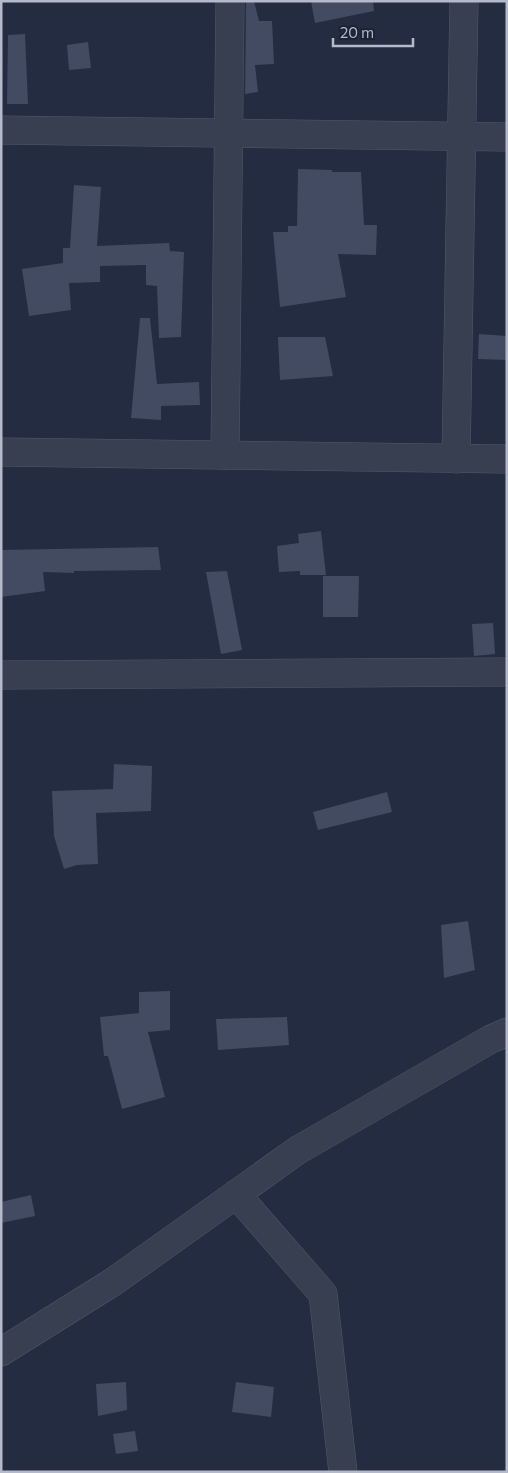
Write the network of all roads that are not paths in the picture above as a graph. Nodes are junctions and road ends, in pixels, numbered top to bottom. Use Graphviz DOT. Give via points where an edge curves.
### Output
graph roads {
  1 [pos="230,1"];
  2 [pos="464,1"];
  3 [pos="1,130"];
  4 [pos="229,133"];
  5 [pos="461,136"];
  6 [pos="507,137"];
  7 [pos="1,452"];
  8 [pos="225,455"];
  9 [pos="456,458"];
  10 [pos="507,459"];
  11 [pos="507,672"];
  12 [pos="1,675"];
  13 [pos="507,1032"];
  14 [pos="236,1194"];
  15 [pos="1,1352"];
  16 [pos="343,1472"];
  1 -- 4 [label="street"];
  2 -- 5 [label="street"];
  3 -- 4 [label="street"];
  4 -- 5 [label="street"];
  4 -- 8 [label="street"];
  5 -- 6 [label="street"];
  5 -- 9 [label="street"];
  7 -- 8 [label="street"];
  8 -- 9 [label="street"];
  9 -- 10 [label="street"];
  11 -- 12 [label="street"];
  13 -- 14 [label="street" via="298,1150"];
  14 -- 15 [label="street" via="112,1282"];
  14 -- 16 [label="street" via="323,1294"];
}
